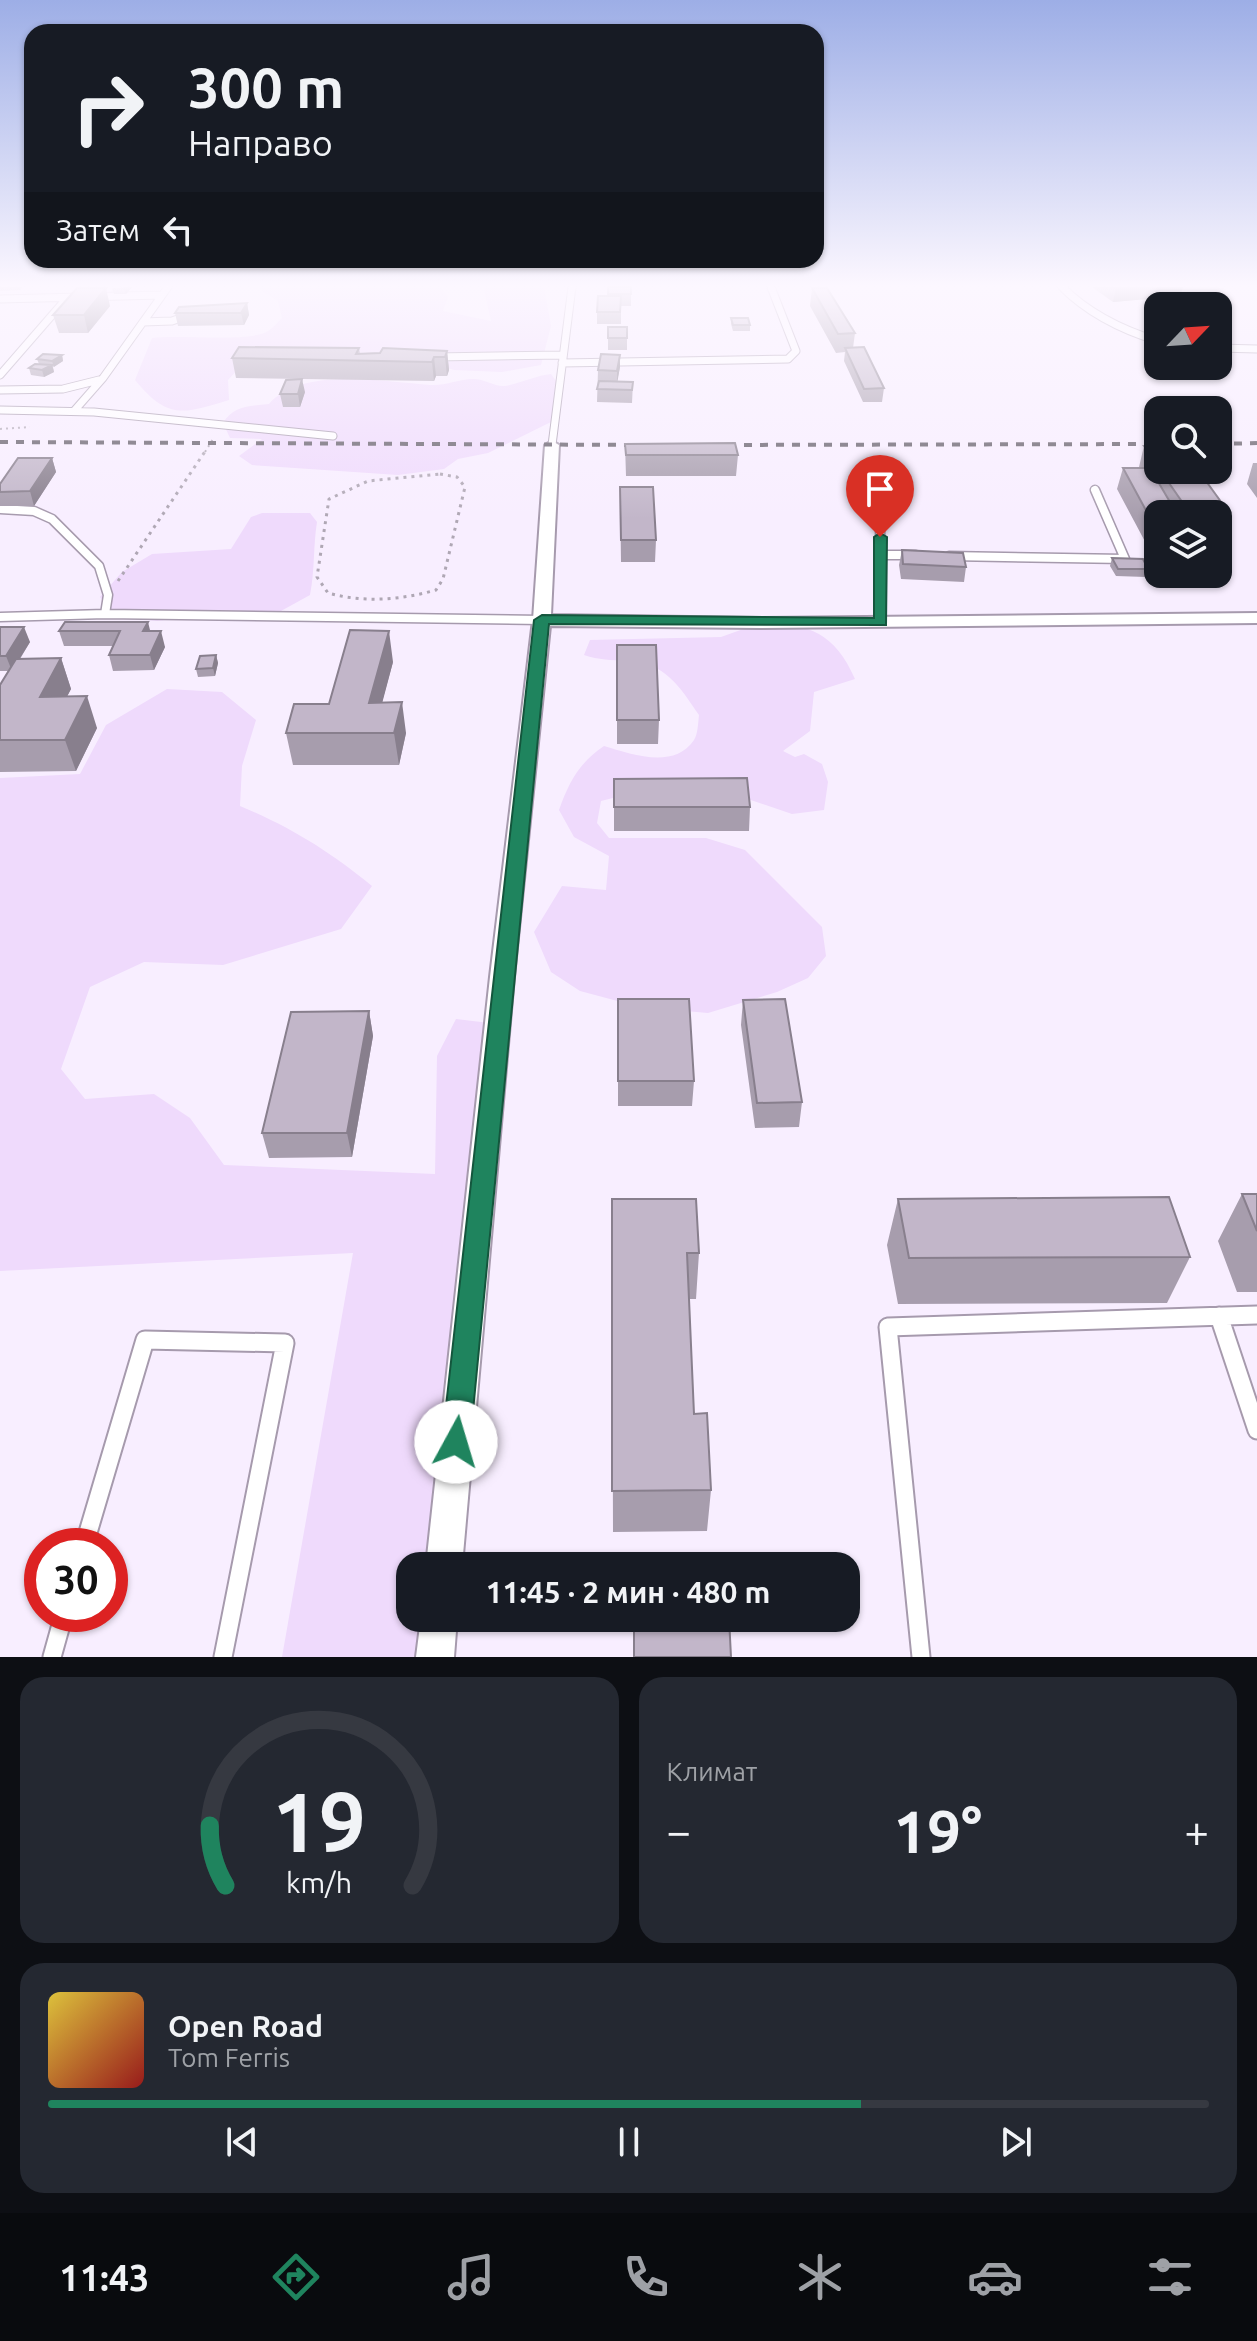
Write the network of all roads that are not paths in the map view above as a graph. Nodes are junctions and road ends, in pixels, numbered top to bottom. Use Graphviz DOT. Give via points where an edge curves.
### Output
graph roads {
  1 [pos="113,364"];
  2 [pos="562,364"];
  3 [pos="103,378"];
  4 [pos="0,390"];
  5 [pos="0,410"];
  6 [pos="74,411"];
  7 [pos="333,436"];
  8 [pos="552,445"];
  9 [pos="1095,490"];
  10 [pos="0,509"];
  11 [pos="880,519"];
  12 [pos="881,555"];
  13 [pos="926,555"];
  14 [pos="942,556"];
  15 [pos="105,614"];
  16 [pos="0,617"];
  17 [pos="1257,618"];
  18 [pos="542,620"];
  19 [pos="881,622"];
  20 [pos="1257,1315"];
  21 [pos="1219,1316"];
  22 [pos="1257,1430"];
  23 [pos="89,1528"];
  24 [pos="445,1552"];
  25 [pos="59,1632"];
  26 [pos="438,1632"];
  27 [pos="52,1657"];
  28 [pos="223,1657"];
  29 [pos="435,1657"];
  30 [pos="921,1657"];
  1 -- 3 [label="lane"];
  2 -- 8 [label="lane"];
  3 -- 4 [label="lane" via="82,388"];
  3 -- 6 [label="lane"];
  5 -- 6 [label="lane"];
  6 -- 7 [label="lane"];
  8 -- 18 [label="street"];
  9 -- 14 [label="lane" via="1125,559"];
  10 -- 15 [label="lane" via="34,511 52,519 99,566 108,595"];
  11 -- 12 [label="lane"];
  12 -- 13 [label="lane"];
  12 -- 19 [label="lane"];
  15 -- 16 [label="lane"];
  15 -- 18 [label="lane"];
  17 -- 19 [label="street"];
  18 -- 19 [label="street"];
  18 -- 24 [label="street"];
  20 -- 21 [label="lane"];
  21 -- 22 [label="lane"];
  21 -- 30 [label="lane" via="888,1327"];
  23 -- 28 [label="lane" via="145,1340 285,1343"];
  25 -- 27 [label="lane"];
  26 -- 29 [label="street"];
}
